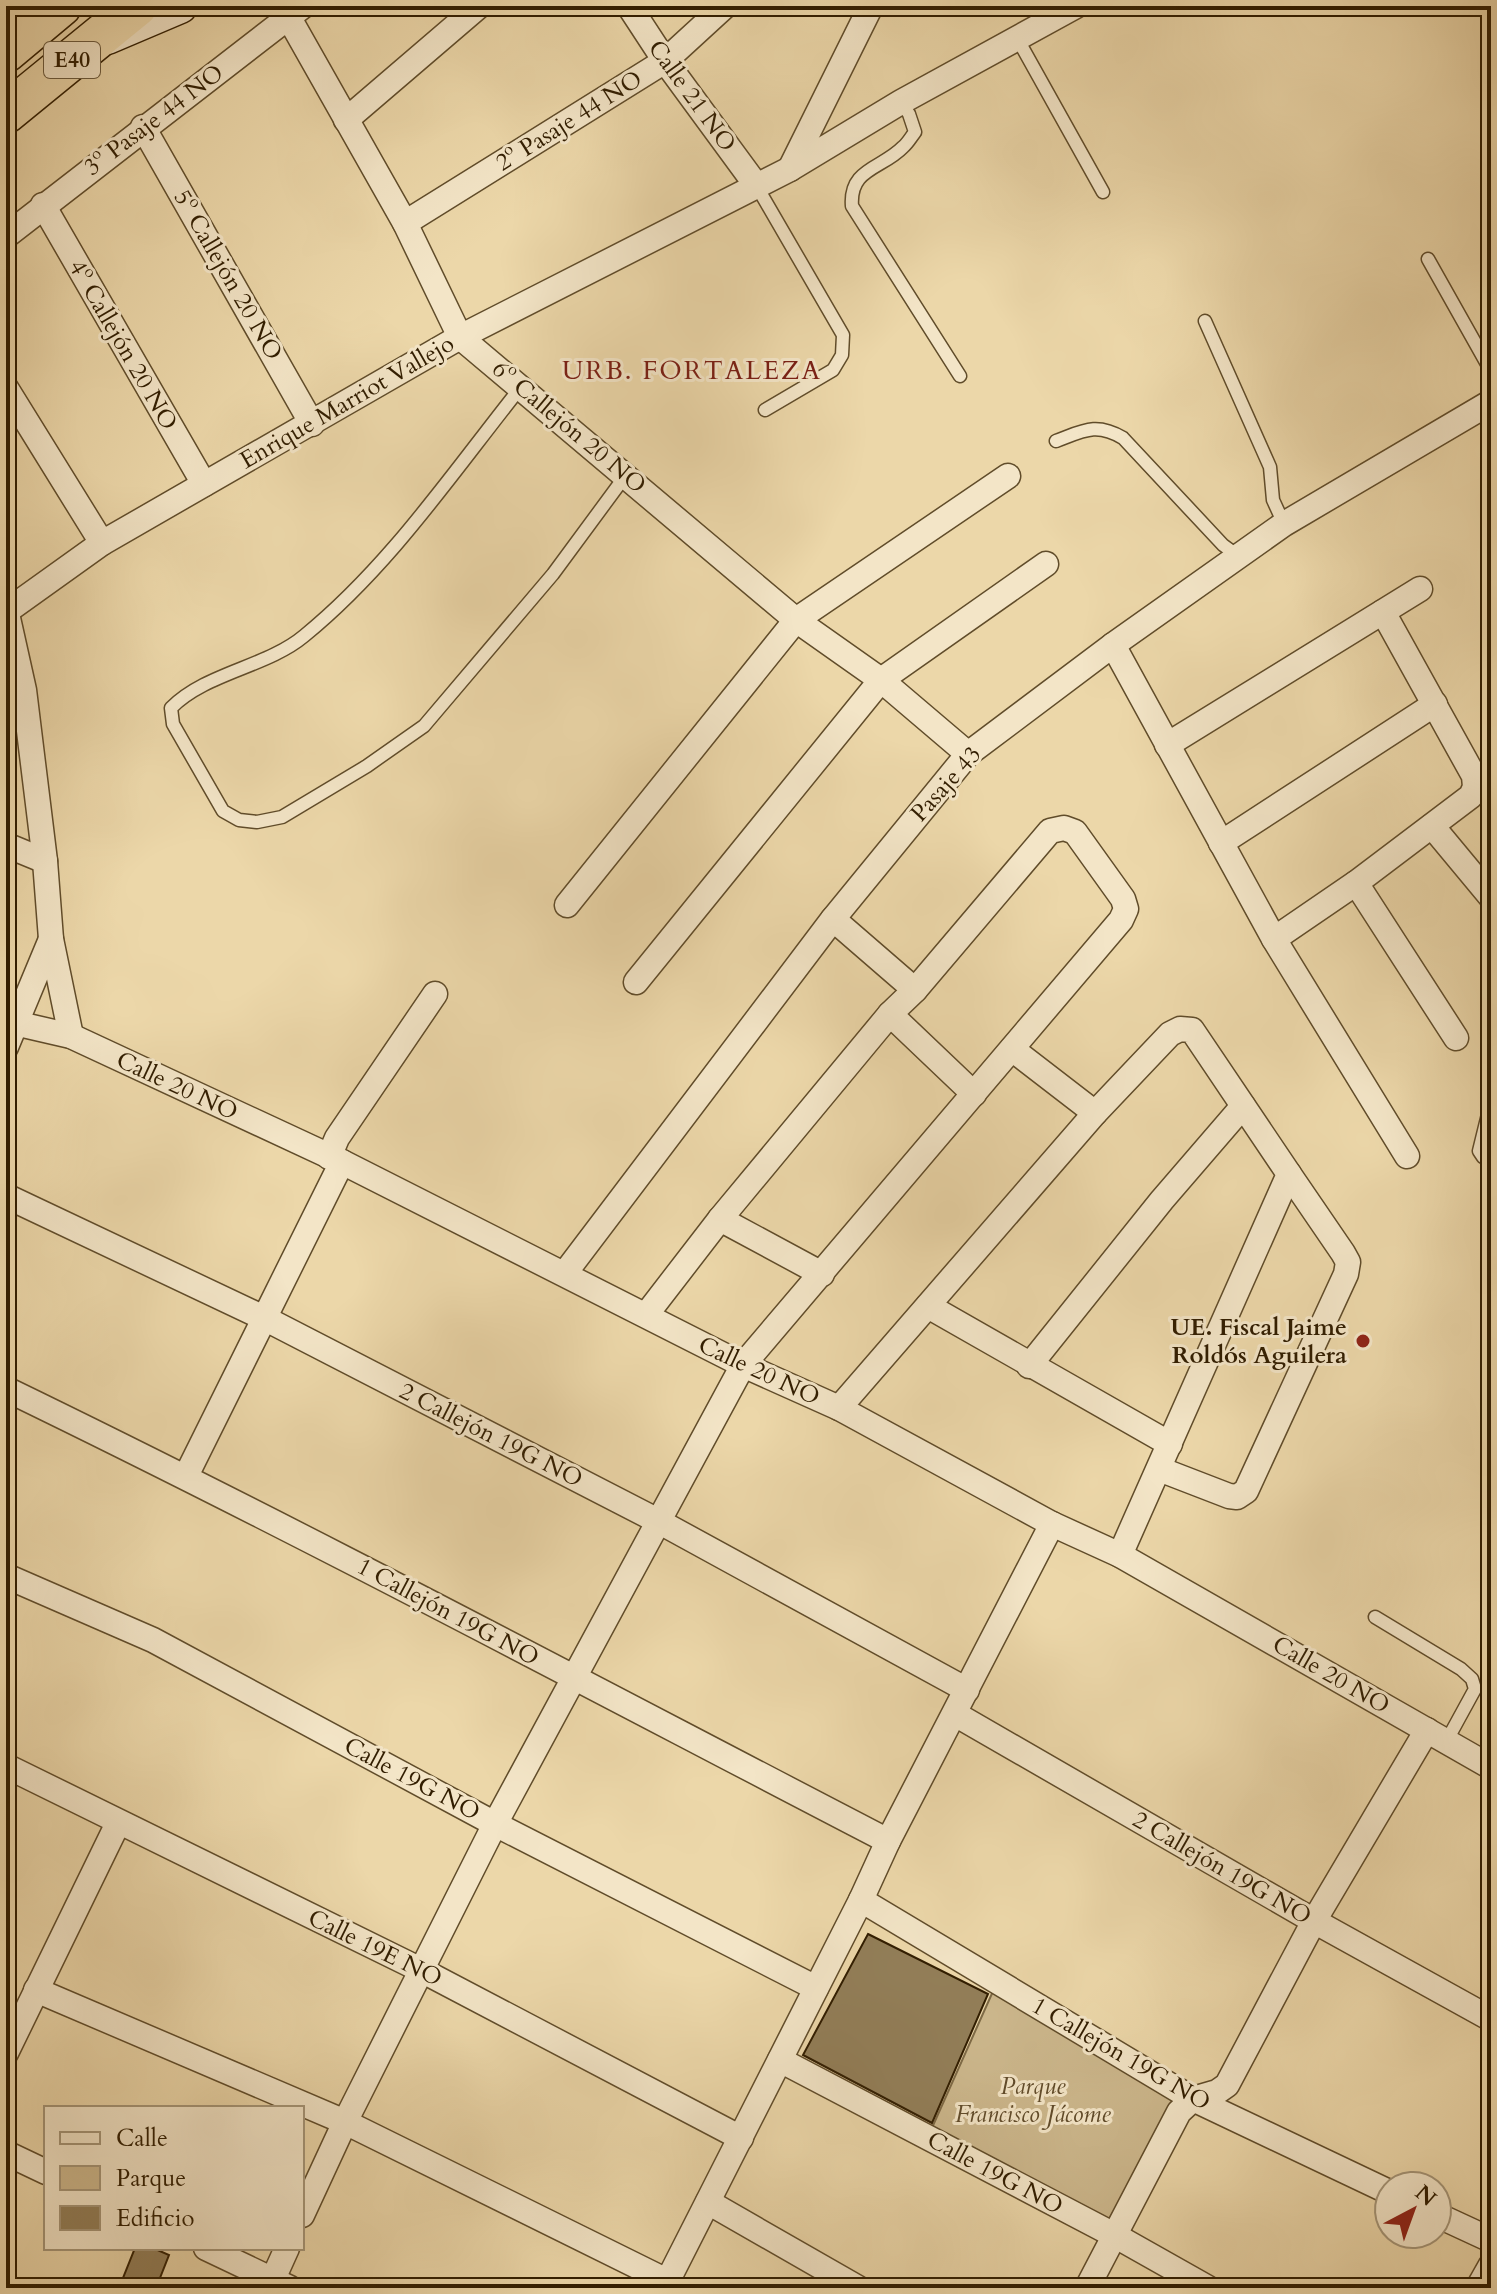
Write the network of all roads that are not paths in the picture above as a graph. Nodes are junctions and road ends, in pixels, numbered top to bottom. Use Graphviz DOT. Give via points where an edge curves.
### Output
graph roads {
  1 [pos="61,6"];
  2 [pos="137,6"];
  3 [pos="180,6"];
  4 [pos="479,6"];
  5 [pos="629,6"];
  6 [pos="725,6"];
  7 [pos="871,6"];
  8 [pos="1076,6"];
  9 [pos="292,10"];
  10 [pos="1017,38"];
  11 [pos="92,43"];
  12 [pos="6,52"];
  13 [pos="665,61"];
  14 [pos="901,102"];
  15 [pos="6,113"];
  16 [pos="346,120"];
  17 [pos="143,127"];
  18 [pos="790,169"];
  19 [pos="756,185"];
  20 [pos="1103,192"];
  21 [pos="43,205"];
  22 [pos="405,223"];
  23 [pos="6,236"];
  24 [pos="1428,259"];
  25 [pos="1205,321"];
  26 [pos="460,337"];
  27 [pos="1491,371"];
  28 [pos="960,376"];
  29 [pos="521,387"];
  30 [pos="6,388"];
  31 [pos="1491,402"];
  32 [pos="765,410"];
  33 [pos="312,424"];
  34 [pos="1056,441"];
  35 [pos="626,475"];
  36 [pos="1008,476"];
  37 [pos="204,484"];
  38 [pos="1284,524"];
  39 [pos="102,543"];
  40 [pos="1238,556"];
  41 [pos="1046,564"];
  42 [pos="1420,589"];
  43 [pos="7,610"];
  44 [pos="1383,612"];
  45 [pos="796,620"];
  46 [pos="1113,645"];
  47 [pos="881,680"];
  48 [pos="15,686"];
  49 [pos="1435,704"];
  50 [pos="1167,745"];
  51 [pos="968,754"];
  52 [pos="1432,826"];
  53 [pos="1221,843"];
  54 [pos="6,845"];
  55 [pos="45,861"];
  56 [pos="1356,883"];
  57 [pos="1491,897"];
  58 [pos="567,905"];
  59 [pos="833,919"];
  60 [pos="51,939"];
  61 [pos="1274,939"];
  62 [pos="636,982"];
  63 [pos="915,990"];
  64 [pos="435,994"];
  65 [pos="890,1014"];
  66 [pos="9,1031"];
  67 [pos="71,1036"];
  68 [pos="1456,1038"];
  69 [pos="1012,1049"];
  70 [pos="974,1094"];
  71 [pos="1491,1102"];
  72 [pos="1243,1106"];
  73 [pos="1095,1113"];
  74 [pos="1407,1156"];
  75 [pos="336,1160"];
  76 [pos="1491,1161"];
  77 [pos="1289,1174"];
  78 [pos="6,1196"];
  79 [pos="720,1219"];
  80 [pos="565,1273"];
  81 [pos="822,1274"];
  82 [pos="928,1306"];
  83 [pos="646,1315"];
  84 [pos="264,1318"];
  85 [pos="743,1365"];
  86 [pos="1029,1366"];
  87 [pos="6,1389"];
  88 [pos="839,1408"];
  89 [pos="1170,1444"];
  90 [pos="1159,1469"];
  91 [pos="186,1476"];
  92 [pos="658,1521"];
  93 [pos="1052,1524"];
  94 [pos="1120,1555"];
  95 [pos="6,1576"];
  96 [pos="1375,1617"];
  97 [pos="573,1678"];
  98 [pos="967,1690"];
  99 [pos="955,1714"];
  100 [pos="1437,1736"];
  101 [pos="6,1766"];
  102 [pos="1491,1767"];
  103 [pos="118,1823"];
  104 [pos="495,1824"];
  105 [pos="888,1841"];
  106 [pos="861,1900"];
  107 [pos="1314,1921"];
  108 [pos="421,1970"];
  109 [pos="816,1988"];
  110 [pos="36,1990"];
  111 [pos="1491,2019"];
  112 [pos="6,2053"];
  113 [pos="780,2060"];
  114 [pos="1193,2099"];
  115 [pos="345,2122"];
  116 [pos="741,2138"];
  117 [pos="6,2153"];
  118 [pos="44,2171"];
  119 [pos="1373,2184"];
  120 [pos="708,2202"];
  121 [pos="304,2211"];
  122 [pos="1453,2222"];
  123 [pos="1114,2235"];
  124 [pos="1491,2240"];
  125 [pos="210,2250"];
  126 [pos="286,2250"];
  127 [pos="1491,2265"];
  128 [pos="277,2285"];
  129 [pos="666,2285"];
  130 [pos="858,2288"];
  131 [pos="1087,2288"];
  132 [pos="1208,2288"];
  133 [pos="1478,2288"];
  1 -- 12 [label="highway, E40"];
  2 -- 11 [label="highway, E40"];
  3 -- 11 [label="main road"];
  4 -- 16 [label="street"];
  5 -- 13 [label="street, Calle 21 NO"];
  6 -- 13 [label="street, 2º Pasaje 44 NO"];
  7 -- 18 [label="street"];
  8 -- 10 [label="street, Enrique Marriot Vallejo"];
  9 -- 16 [label="street, 6º Callejón 20 NO"];
  9 -- 17 [label="street, 3º Pasaje 44 NO"];
  10 -- 14 [label="street, Enrique Marriot Vallejo"];
  10 -- 20 [label="lane"];
  11 -- 15 [label="highway, E40"];
  13 -- 19 [label="street, Calle 21 NO"];
  13 -- 22 [label="street, 2º Pasaje 44 NO"];
  14 -- 18 [label="street, Enrique Marriot Vallejo"];
  14 -- 28 [label="lane" via="915,132 903,148 858,178 852,206"];
  16 -- 22 [label="street, 6º Callejón 20 NO"];
  17 -- 21 [label="street, 3º Pasaje 44 NO"];
  17 -- 33 [label="street, 5º Callejón 20 NO"];
  18 -- 19 [label="street, Enrique Marriot Vallejo"];
  19 -- 26 [label="street, Enrique Marriot Vallejo"];
  19 -- 32 [label="lane" via="843,335 842,355 833,370"];
  21 -- 23 [label="street, 3º Pasaje 44 NO"];
  21 -- 37 [label="street, 4º Callejón 20 NO"];
  22 -- 26 [label="street, 6º Callejón 20 NO"];
  24 -- 27 [label="lane"];
  25 -- 38 [label="lane" via="1270,467 1273,500"];
  26 -- 29 [label="street, 6º Callejón 20 NO"];
  26 -- 33 [label="street, Enrique Marriot Vallejo"];
  29 -- 35 [label="street, 6º Callejón 20 NO"];
  29 -- 35 [label="lane" via="415,523 314,627 276,654 234,670 171,708 173,724 223,811 257,822 282,817 424,726 553,574"];
  30 -- 39 [label="street"];
  31 -- 38 [label="street, Pasaje 43"];
  33 -- 37 [label="street, Enrique Marriot Vallejo"];
  34 -- 40 [label="lane" via="1092,428 1123,438"];
  35 -- 45 [label="street, 6º Callejón 20 NO"];
  36 -- 45 [label="street"];
  37 -- 39 [label="street, Enrique Marriot Vallejo"];
  38 -- 40 [label="street, Pasaje 43"];
  39 -- 43 [label="street, Enrique Marriot Vallejo"];
  40 -- 46 [label="street, Pasaje 43"];
  41 -- 47 [label="street"];
  42 -- 44 [label="street"];
  43 -- 48 [label="street, Enrique Marriot Vallejo"];
  44 -- 49 [label="street"];
  44 -- 50 [label="street"];
  45 -- 47 [label="street, 6º Callejón 20 NO"];
  45 -- 58 [label="street"];
  46 -- 50 [label="street"];
  46 -- 51 [label="street, Pasaje 43"];
  47 -- 51 [label="street, 6º Callejón 20 NO"];
  47 -- 62 [label="street"];
  48 -- 55 [label="street, Enrique Marriot Vallejo"];
  49 -- 52 [label="street" via="1475,787"];
  49 -- 53 [label="street"];
  50 -- 53 [label="street"];
  51 -- 59 [label="street, Pasaje 43"];
  52 -- 56 [label="street"];
  52 -- 57 [label="street"];
  53 -- 61 [label="street"];
  54 -- 55 [label="street"];
  55 -- 60 [label="street, Enrique Marriot Vallejo"];
  56 -- 61 [label="street"];
  56 -- 68 [label="street"];
  59 -- 63 [label="street"];
  59 -- 80 [label="street, Pasaje 43"];
  60 -- 66 [label="street"];
  60 -- 67 [label="street, Enrique Marriot Vallejo"];
  61 -- 74 [label="street"];
  63 -- 65 [label="street"];
  63 -- 69 [label="street" via="1050,831 1075,832 1126,909"];
  64 -- 75 [label="street" via="337,1138"];
  65 -- 70 [label="street"];
  65 -- 79 [label="street"];
  66 -- 67 [label="street, Calle 20 NO"];
  67 -- 75 [label="street, Calle 20 NO"];
  69 -- 70 [label="street"];
  69 -- 73 [label="street"];
  70 -- 81 [label="street"];
  71 -- 76 [label="lane" via="1479,1151"];
  72 -- 73 [label="street" via="1192,1030 1180,1029"];
  72 -- 77 [label="street"];
  72 -- 86 [label="street"];
  73 -- 82 [label="street"];
  75 -- 80 [label="street, Calle 20 NO"];
  75 -- 84 [label="street"];
  77 -- 89 [label="street"];
  77 -- 90 [label="street" via="1343,1253 1346,1274 1246,1491 1229,1496"];
  78 -- 84 [label="street, 2 Callejón 19G NO"];
  79 -- 81 [label="street"];
  79 -- 83 [label="street"];
  80 -- 83 [label="street, Calle 20 NO"];
  81 -- 85 [label="street"];
  82 -- 86 [label="street"];
  82 -- 88 [label="street"];
  83 -- 85 [label="street, Calle 20 NO"];
  84 -- 91 [label="street"];
  84 -- 92 [label="street, 2 Callejón 19G NO"];
  85 -- 88 [label="street, Calle 20 NO"];
  85 -- 92 [label="street"];
  86 -- 89 [label="street"];
  87 -- 91 [label="street, 1 Callejón 19G NO"];
  88 -- 93 [label="street, Calle 20 NO"];
  89 -- 90 [label="street"];
  90 -- 94 [label="street"];
  91 -- 97 [label="street, 1 Callejón 19G NO"];
  92 -- 97 [label="street"];
  92 -- 98 [label="street, 2 Callejón 19G NO"];
  93 -- 94 [label="street, Calle 20 NO"];
  93 -- 98 [label="street"];
  94 -- 100 [label="street, Calle 20 NO"];
  95 -- 104 [label="street, Calle 19G NO" via="153,1640"];
  96 -- 100 [label="lane" via="1472,1679 1475,1689"];
  97 -- 104 [label="street"];
  97 -- 105 [label="street, 1 Callejón 19G NO"];
  98 -- 99 [label="street"];
  99 -- 105 [label="street"];
  99 -- 107 [label="street, 2 Callejón 19G NO"];
  100 -- 102 [label="street, Calle 20 NO"];
  100 -- 107 [label="street"];
  101 -- 103 [label="street, Calle 19E NO"];
  103 -- 108 [label="street, Calle 19E NO"];
  103 -- 110 [label="street"];
  104 -- 108 [label="street"];
  104 -- 109 [label="street, Calle 19G NO"];
  105 -- 106 [label="street"];
  106 -- 109 [label="street"];
  106 -- 114 [label="street, 1 Callejón 19G NO"];
  107 -- 111 [label="street, 2 Callejón 19G NO"];
  107 -- 114 [label="street" via="1227,2085"];
  108 -- 115 [label="street"];
  108 -- 116 [label="street, Calle 19E NO"];
  109 -- 113 [label="street"];
  110 -- 112 [label="street"];
  110 -- 115 [label="street"];
  113 -- 116 [label="street"];
  113 -- 123 [label="street, Calle 19G NO"];
  114 -- 119 [label="street, 1 Callejón 19G NO"];
  114 -- 123 [label="street" via="1179,2112"];
  115 -- 121 [label="street"];
  115 -- 129 [label="street"];
  116 -- 120 [label="street"];
  117 -- 118 [label="street"];
  120 -- 129 [label="street"];
  120 -- 130 [label="street"];
  122 -- 124 [label="street"];
  123 -- 131 [label="street"];
  123 -- 132 [label="street, Calle 19G NO"];
  125 -- 128 [label="street"];
  126 -- 128 [label="street"];
  127 -- 133 [label="street"];
}
